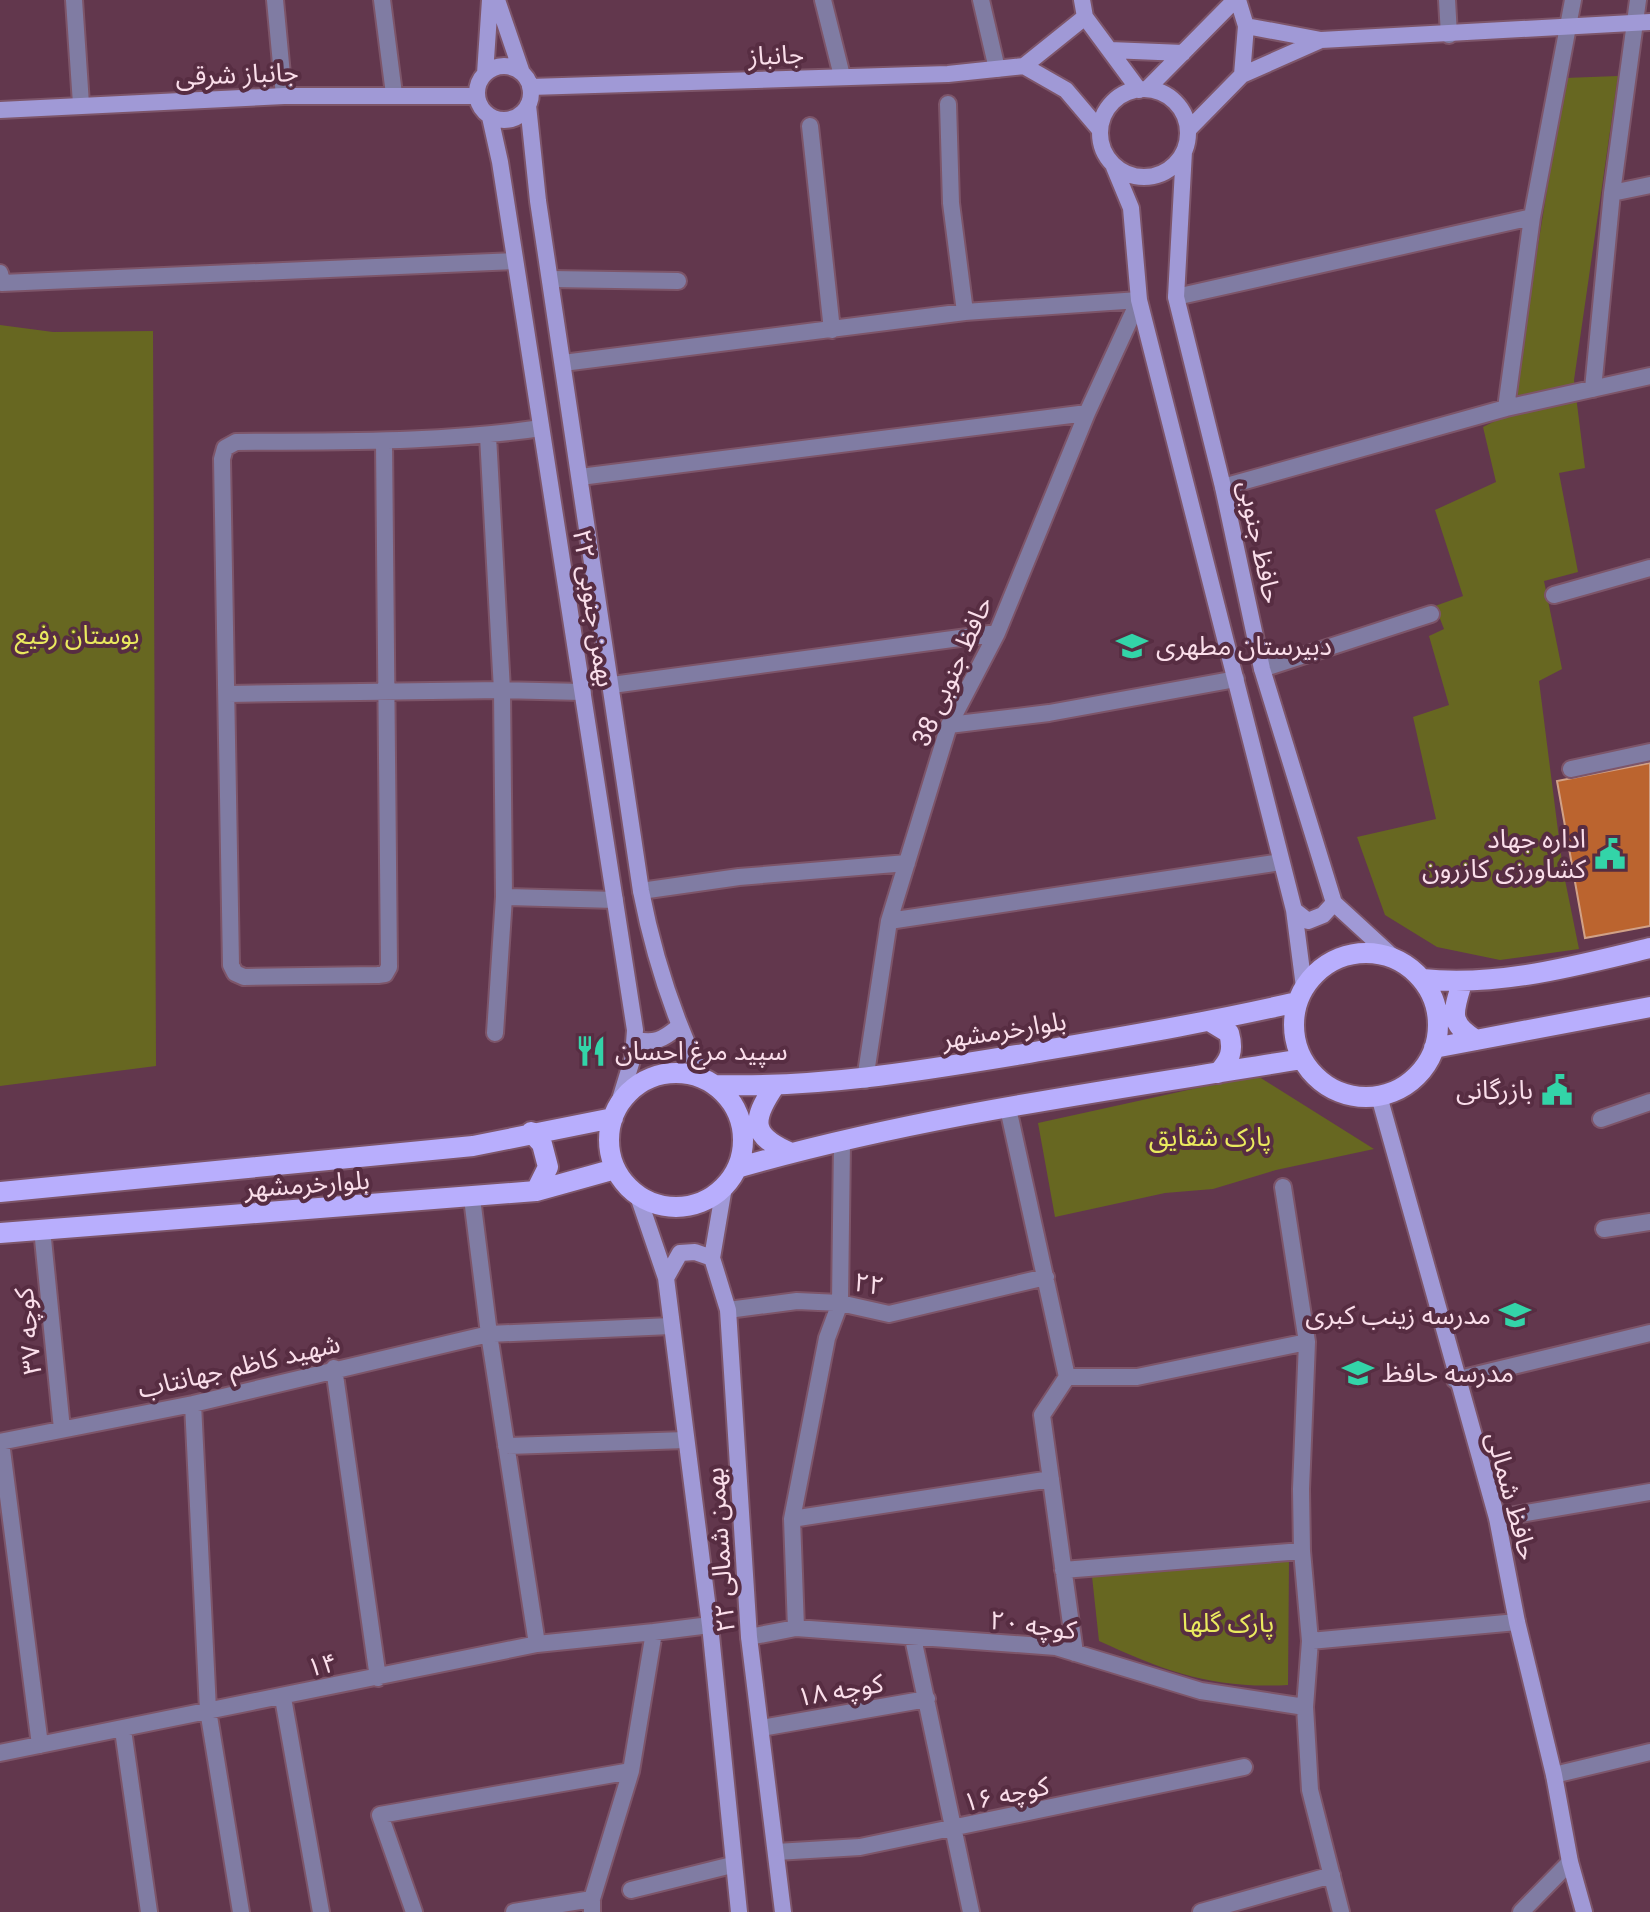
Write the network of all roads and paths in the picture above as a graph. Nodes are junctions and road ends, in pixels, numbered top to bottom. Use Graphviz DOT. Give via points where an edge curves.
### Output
graph roads {
  1 [pos="74,0"];
  2 [pos="275,0"];
  3 [pos="382,0"];
  4 [pos="490,0"];
  5 [pos="497,0"];
  6 [pos="823,0"];
  7 [pos="981,0"];
  8 [pos="1237,0"];
  9 [pos="1447,0"];
  10 [pos="1573,0"];
  11 [pos="1638,0"];
  12 [pos="1084,8"];
  13 [pos="1642,22"];
  14 [pos="1246,26"];
  15 [pos="1567,29"];
  16 [pos="1449,35"];
  17 [pos="1321,40"];
  18 [pos="1110,50"];
  19 [pos="1183,53"];
  20 [pos="1024,66"];
  21 [pos="997,69"];
  22 [pos="485,74"];
  23 [pos="1242,75"];
  24 [pos="842,76"];
  25 [pos="526,80"];
  26 [pos="1143,90"];
  27 [pos="394,94"];
  28 [pos="284,96"];
  29 [pos="477,96"];
  30 [pos="81,104"];
  31 [pos="948,104"];
  32 [pos="528,105"];
  33 [pos="0,110"];
  34 [pos="490,117"];
  35 [pos="810,126"];
  36 [pos="1100,130"];
  37 [pos="1188,130"];
  38 [pos="1184,151"];
  39 [pos="1114,167"];
  40 [pos="1650,185"];
  41 [pos="1612,193"];
  42 [pos="1532,217"];
  43 [pos="515,261"];
  44 [pos="0,273"];
  45 [pos="551,279"];
  46 [pos="678,281"];
  47 [pos="1176,297"];
  48 [pos="1139,300"];
  49 [pos="965,312"];
  50 [pos="832,330"];
  51 [pos="563,363"];
  52 [pos="1650,376"];
  53 [pos="1593,389"];
  54 [pos="1506,408"];
  55 [pos="1087,413"];
  56 [pos="541,428"];
  57 [pos="488,436"];
  58 [pos="384,441"];
  59 [pos="580,477"];
  60 [pos="1223,487"];
  61 [pos="1650,568"];
  62 [pos="1554,595"];
  63 [pos="1431,614"];
  64 [pos="997,633"];
  65 [pos="1262,669"];
  66 [pos="1236,679"];
  67 [pos="612,685"];
  68 [pos="502,690"];
  69 [pos="387,692"];
  70 [pos="583,692"];
  71 [pos="228,694"];
  72 [pos="949,725"];
  73 [pos="1650,752"];
  74 [pos="1571,769"];
  75 [pos="1281,862"];
  76 [pos="907,863"];
  77 [pos="641,891"];
  78 [pos="504,897"];
  79 [pos="615,900"];
  80 [pos="1334,903"];
  81 [pos="1294,910"];
  82 [pos="889,921"];
  83 [pos="1650,948"];
  84 [pos="1395,959"];
  85 [pos="1422,979"];
  86 [pos="1462,983"];
  87 [pos="1301,994"];
  88 [pos="1650,1007"];
  89 [pos="1211,1022"];
  90 [pos="678,1027"];
  91 [pos="495,1033"];
  92 [pos="635,1039"];
  93 [pos="1476,1040"];
  94 [pos="1434,1048"];
  95 [pos="1302,1059"];
  96 [pos="1218,1073"];
  97 [pos="865,1080"];
  98 [pos="709,1081"];
  99 [pos="774,1087"];
  100 [pos="1379,1096"];
  101 [pos="1650,1102"];
  102 [pos="1008,1108"];
  103 [pos="615,1112"];
  104 [pos="1601,1119"];
  105 [pos="531,1132"];
  106 [pos="842,1142"];
  107 [pos="791,1153"];
  108 [pos="737,1168"];
  109 [pos="615,1169"];
  110 [pos="724,1187"];
  111 [pos="1283,1187"];
  112 [pos="536,1191"];
  113 [pos="0,1192"];
  114 [pos="638,1196"];
  115 [pos="472,1198"];
  116 [pos="1650,1222"];
  117 [pos="42,1229"];
  118 [pos="1604,1229"];
  119 [pos="0,1233"];
  120 [pos="712,1258"];
  121 [pos="1046,1277"];
  122 [pos="666,1278"];
  123 [pos="840,1303"];
  124 [pos="728,1310"];
  125 [pos="671,1326"];
  126 [pos="1650,1333"];
  127 [pos="489,1334"];
  128 [pos="1307,1342"];
  129 [pos="334,1368"];
  130 [pos="1067,1377"];
  131 [pos="1455,1380"];
  132 [pos="193,1404"];
  133 [pos="62,1429"];
  134 [pos="686,1440"];
  135 [pos="1,1442"];
  136 [pos="506,1446"];
  137 [pos="1051,1479"];
  138 [pos="1650,1492"];
  139 [pos="1497,1518"];
  140 [pos="792,1519"];
  141 [pos="1302,1551"];
  142 [pos="1063,1570"];
  143 [pos="1517,1622"];
  144 [pos="710,1625"];
  145 [pos="796,1628"];
  146 [pos="654,1632"];
  147 [pos="749,1637"];
  148 [pos="913,1638"];
  149 [pos="1310,1641"];
  150 [pos="537,1644"];
  151 [pos="1075,1653"];
  152 [pos="378,1678"];
  153 [pos="283,1698"];
  154 [pos="927,1699"];
  155 [pos="1305,1707"];
  156 [pos="208,1710"];
  157 [pos="761,1728"];
  158 [pos="123,1730"];
  159 [pos="40,1745"];
  160 [pos="1650,1752"];
  161 [pos="0,1753"];
  162 [pos="1244,1767"];
  163 [pos="631,1771"];
  164 [pos="1554,1775"];
  165 [pos="954,1830"];
  166 [pos="776,1852"];
  167 [pos="1570,1862"];
  168 [pos="732,1865"];
  169 [pos="1332,1875"];
  170 [pos="631,1890"];
  171 [pos="592,1906"];
  172 [pos="149,1912"];
  173 [pos="241,1912"];
  174 [pos="321,1912"];
  175 [pos="414,1912"];
  176 [pos="514,1912"];
  177 [pos="739,1912"];
  178 [pos="783,1912"];
  179 [pos="971,1912"];
  180 [pos="1201,1912"];
  181 [pos="1341,1912"];
  182 [pos="1521,1912"];
  183 [pos="1584,1912"];
  1 -- 30 [label="street"];
  2 -- 28 [label="street"];
  3 -- 27 [label="street"];
  4 -- 22 [label="street"];
  5 -- 25 [label="street"];
  6 -- 24 [label="street"];
  7 -- 21 [label="street"];
  8 -- 14 [label="street"];
  8 -- 19 [label="street"];
  9 -- 16 [label="street"];
  10 -- 15 [label="street"];
  11 -- 13 [label="street"];
  12 -- 18 [label="street"];
  12 -- 20 [label="street"];
  13 -- 15 [label="street"];
  13 -- 41 [label="street"];
  14 -- 17 [label="street"];
  14 -- 23 [label="street"];
  15 -- 16 [label="street"];
  15 -- 42 [label="street"];
  16 -- 17 [label="street"];
  17 -- 23 [label="street"];
  18 -- 19 [label="street"];
  18 -- 26 [label="street"];
  19 -- 26 [label="street"];
  20 -- 21 [label="street, جانباز"];
  20 -- 36 [label="street" via="1066,90"];
  21 -- 24 [label="street, جانباز"];
  22 -- 25 [label="street" via="508,66"];
  22 -- 29 [label="street"];
  23 -- 37 [label="street"];
  24 -- 25 [label="street, جانباز"];
  25 -- 32 [label="street"];
  26 -- 36 [label="street" via="1119,97 1108,107"];
  26 -- 37 [label="street" via="1170,98"];
  27 -- 28 [label="street, جانباز شرقی"];
  27 -- 29 [label="street, جانباز شرقی"];
  28 -- 30 [label="street, جانباز شرقی"];
  29 -- 34 [label="street"];
  30 -- 33 [label="street, جانباز شرقی"];
  31 -- 49 [label="street" via="951,203"];
  32 -- 34 [label="street" via="515,118"];
  32 -- 45 [label="street, ۲۲ بهمن جنوبی"];
  34 -- 43 [label="street, ۲۲ بهمن جنوبی"];
  35 -- 50 [label="street"];
  36 -- 39 [label="street" via="1103,150"];
  37 -- 38 [label="street"];
  38 -- 39 [label="street" via="1172,168 1153,177"];
  38 -- 47 [label="street, حافظ جنوبی"];
  39 -- 48 [label="street" via="1131,208"];
  40 -- 41 [label="street"];
  41 -- 53 [label="street"];
  42 -- 47 [label="street"];
  42 -- 54 [label="street"];
  43 -- 44 [label="street" via="2,283"];
  43 -- 56 [label="street, ۲۲ بهمن جنوبی"];
  45 -- 46 [label="street"];
  45 -- 51 [label="street, ۲۲ بهمن جنوبی"];
  47 -- 60 [label="street, حافظ جنوبی"];
  48 -- 49 [label="street"];
  48 -- 55 [label="street, حافظ جنوبی 38"];
  48 -- 66 [label="street"];
  49 -- 50 [label="street"];
  50 -- 51 [label="street"];
  51 -- 59 [label="street, ۲۲ بهمن جنوبی"];
  52 -- 53 [label="street"];
  53 -- 54 [label="street"];
  54 -- 60 [label="street"];
  55 -- 59 [label="street"];
  55 -- 64 [label="street, حافظ جنوبی 38"];
  56 -- 57 [label="street"];
  56 -- 70 [label="street, ۲۲ بهمن جنوبی"];
  57 -- 58 [label="street"];
  57 -- 68 [label="street"];
  58 -- 69 [label="street"];
  58 -- 71 [label="street" via="236,442 225,448"];
  59 -- 67 [label="street, ۲۲ بهمن جنوبی"];
  60 -- 65 [label="street, حافظ جنوبی"];
  61 -- 62 [label="street"];
  63 -- 65 [label="street"];
  64 -- 67 [label="street"];
  64 -- 72 [label="street, حافظ جنوبی 38"];
  65 -- 80 [label="street, حافظ جنوبی"];
  66 -- 72 [label="street"];
  66 -- 75 [label="street"];
  67 -- 77 [label="street, ۲۲ بهمن جنوبی"];
  68 -- 69 [label="street"];
  68 -- 70 [label="street"];
  68 -- 78 [label="street"];
  69 -- 71 [label="street"];
  69 -- 71 [label="street" via="389,967 378,975 244,977 231,965"];
  70 -- 79 [label="street, ۲۲ بهمن جنوبی"];
  72 -- 76 [label="street, حافظ جنوبی 38"];
  73 -- 74 [label="street"];
  75 -- 81 [label="street"];
  75 -- 82 [label="street"];
  76 -- 77 [label="street"];
  76 -- 82 [label="street, حافظ جنوبی 38"];
  77 -- 90 [label="street, ۲۲ بهمن جنوبی" via="653,956"];
  78 -- 79 [label="street"];
  78 -- 91 [label="street"];
  79 -- 92 [label="street, ۲۲ بهمن جنوبی"];
  80 -- 81 [label="street" via="1308,921"];
  80 -- 84 [label="street"];
  81 -- 87 [label="street"];
  82 -- 97 [label="street, حافظ جنوبی 38"];
  83 -- 86 [label="main road" via="1557,970"];
  84 -- 85 [label="main road"];
  84 -- 87 [label="main road" via="1378,953 1344,956 1315,973"];
  85 -- 86 [label="main road"];
  85 -- 94 [label="main road" via="1437,1012"];
  86 -- 93 [label="main road" via="1455,1018 1459,1030"];
  87 -- 89 [label="main road, بلوارخرمشهر"];
  87 -- 95 [label="main road" via="1294,1031"];
  88 -- 93 [label="main road"];
  89 -- 96 [label="main road" via="1229,1033 1233,1048"];
  89 -- 97 [label="main road, بلوارخرمشهر"];
  90 -- 92 [label="street" via="656,1041"];
  90 -- 98 [label="street, ۲۲ بهمن جنوبی"];
  92 -- 103 [label="street, ۲۲ بهمن جنوبی"];
  93 -- 94 [label="main road"];
  94 -- 100 [label="main road" via="1410,1081"];
  95 -- 96 [label="main road"];
  95 -- 100 [label="main road" via="1335,1090"];
  96 -- 102 [label="main road"];
  97 -- 99 [label="main road, بلوارخرمشهر"];
  98 -- 99 [label="main road, بلوارخرمشهر"];
  98 -- 103 [label="main road" via="686,1073 658,1075 635,1087"];
  98 -- 108 [label="main road" via="733,1104 743,1129"];
  99 -- 107 [label="main road" via="762,1105 758,1127 766,1143"];
  100 -- 131 [label="street, حافظ شمالی"];
  101 -- 104 [label="street"];
  102 -- 106 [label="main road"];
  102 -- 121 [label="street"];
  103 -- 105 [label="main road, بلوارخرمشهر"];
  103 -- 109 [label="main road" via="609,1135"];
  105 -- 112 [label="main road" via="542,1144 548,1167"];
  105 -- 113 [label="main road, بلوارخرمشهر" via="473,1146"];
  106 -- 107 [label="main road"];
  106 -- 123 [label="street"];
  107 -- 108 [label="main road"];
  108 -- 110 [label="main road"];
  109 -- 112 [label="main road, بلوارخرمشهر"];
  109 -- 114 [label="main road"];
  110 -- 114 [label="main road" via="688,1207 670,1208"];
  110 -- 120 [label="street, ۲۲ بهمن شمالی"];
  111 -- 128 [label="street"];
  112 -- 115 [label="main road, بلوارخرمشهر"];
  114 -- 122 [label="street, ۲۲ بهمن شمالی"];
  115 -- 117 [label="main road, بلوارخرمشهر"];
  115 -- 127 [label="street"];
  116 -- 118 [label="street"];
  117 -- 119 [label="main road, بلوارخرمشهر"];
  117 -- 133 [label="street, کوچه ۳۷"];
  120 -- 122 [label="street" via="680,1253"];
  120 -- 124 [label="street, ۲۲ بهمن شمالی"];
  121 -- 123 [label="street, ۲۲" via="889,1314"];
  121 -- 130 [label="street"];
  122 -- 125 [label="street, ۲۲ بهمن شمالی"];
  123 -- 124 [label="street, ۲۲" via="797,1301"];
  123 -- 140 [label="street" via="827,1338"];
  124 -- 147 [label="street, ۲۲ بهمن شمالی"];
  125 -- 127 [label="street, شهید کاظم جهانتاب"];
  125 -- 134 [label="street, ۲۲ بهمن شمالی"];
  126 -- 131 [label="street"];
  127 -- 129 [label="street, شهید کاظم جهانتاب"];
  127 -- 136 [label="street"];
  128 -- 130 [label="street" via="1137,1377"];
  128 -- 141 [label="street"];
  129 -- 132 [label="street, شهید کاظم جهانتاب"];
  129 -- 152 [label="street"];
  130 -- 137 [label="street" via="1042,1415"];
  131 -- 139 [label="street, حافظ شمالی"];
  132 -- 133 [label="street, شهید کاظم جهانتاب"];
  132 -- 156 [label="street"];
  133 -- 135 [label="street, شهید کاظم جهانتاب"];
  134 -- 136 [label="street"];
  134 -- 144 [label="street, ۲۲ بهمن شمالی"];
  135 -- 159 [label="street"];
  136 -- 150 [label="street"];
  137 -- 140 [label="street"];
  137 -- 142 [label="street"];
  138 -- 139 [label="street"];
  139 -- 143 [label="street, حافظ شمالی"];
  140 -- 145 [label="street"];
  141 -- 142 [label="street"];
  141 -- 149 [label="street"];
  142 -- 151 [label="street"];
  143 -- 149 [label="street"];
  143 -- 164 [label="street, حافظ شمالی"];
  144 -- 146 [label="street, ۱۴"];
  144 -- 168 [label="street, ۲۲ بهمن شمالی"];
  145 -- 147 [label="street, کوچه ۲۰"];
  145 -- 148 [label="street, کوچه ۲۰"];
  146 -- 150 [label="street, ۱۴"];
  146 -- 163 [label="street"];
  147 -- 157 [label="street, ۲۲ بهمن شمالی"];
  148 -- 151 [label="street, کوچه ۲۰" via="1056,1647"];
  148 -- 154 [label="street"];
  149 -- 155 [label="street"];
  150 -- 152 [label="street, ۱۴"];
  151 -- 155 [label="street, کوچه ۲۰" via="1201,1691"];
  152 -- 153 [label="street, ۱۴"];
  153 -- 156 [label="street, ۱۴"];
  153 -- 174 [label="street"];
  154 -- 157 [label="street, کوچه ۱۸"];
  154 -- 165 [label="street"];
  155 -- 169 [label="street" via="1310,1790"];
  156 -- 158 [label="street, ۱۴"];
  156 -- 173 [label="street"];
  157 -- 166 [label="street, ۲۲ بهمن شمالی"];
  158 -- 159 [label="street, ۱۴"];
  158 -- 172 [label="street"];
  159 -- 161 [label="street, ۱۴"];
  160 -- 164 [label="street"];
  162 -- 165 [label="street, کوچه ۱۶"];
  163 -- 171 [label="street"];
  163 -- 175 [label="street" via="380,1815"];
  164 -- 167 [label="street, حافظ شمالی"];
  165 -- 166 [label="street, کوچه ۱۶" via="860,1847"];
  165 -- 179 [label="street"];
  166 -- 178 [label="street, ۲۲ بهمن شمالی"];
  167 -- 182 [label="street"];
  167 -- 183 [label="street, حافظ شمالی"];
  168 -- 170 [label="street"];
  168 -- 177 [label="street, ۲۲ بهمن شمالی"];
  169 -- 180 [label="street"];
  169 -- 181 [label="street"];
  171 -- 176 [label="street"];
}
